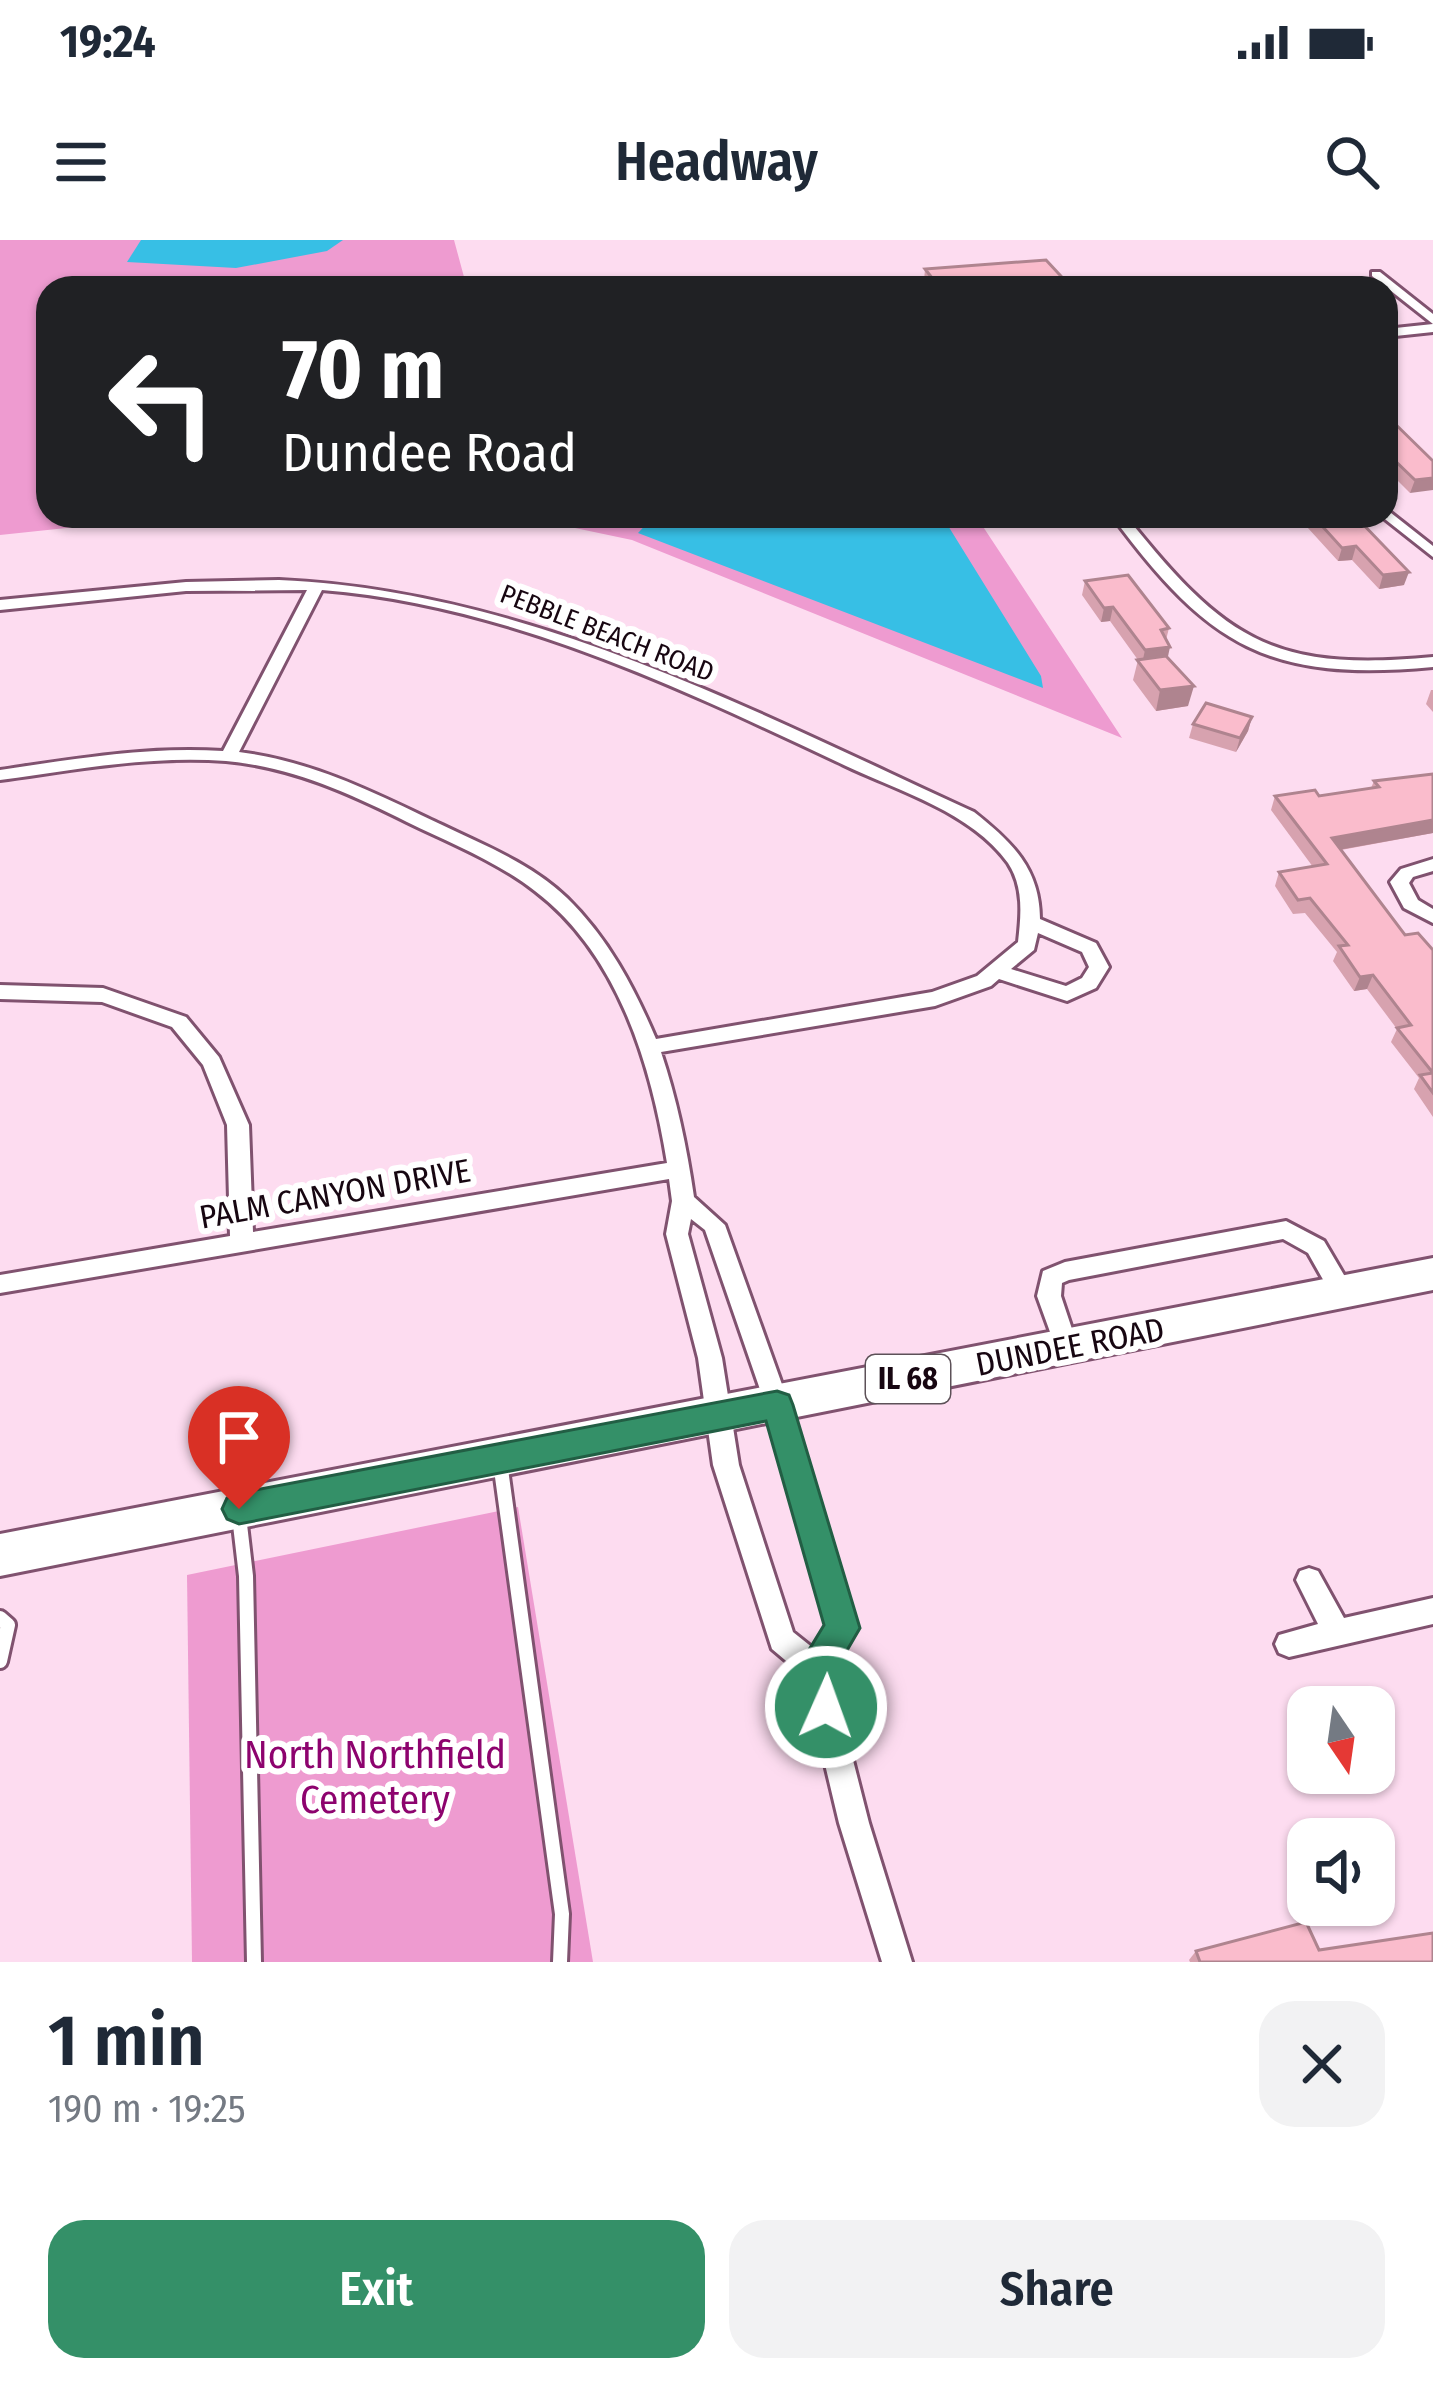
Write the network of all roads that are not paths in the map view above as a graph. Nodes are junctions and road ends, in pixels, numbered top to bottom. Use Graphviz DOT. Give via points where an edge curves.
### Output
graph roads {
  1 [pos="1376,274"];
  2 [pos="1378,276"];
  3 [pos="1398,293"];
  4 [pos="1433,324"];
  5 [pos="1398,331"];
  6 [pos="1398,523"];
  7 [pos="1129,528"];
  8 [pos="1433,553"];
  9 [pos="316,586"];
  10 [pos="0,605"];
  11 [pos="1273,658"];
  12 [pos="1433,662"];
  13 [pos="1260,676"];
  14 [pos="229,756"];
  15 [pos="0,775"];
  16 [pos="1433,865"];
  17 [pos="1433,917"];
  18 [pos="1031,923"];
  19 [pos="997,971"];
  20 [pos="0,992"];
  21 [pos="650,1047"];
  22 [pos="681,1169"];
  23 [pos="683,1201"];
  24 [pos="242,1243"];
  25 [pos="1433,1274"];
  26 [pos="0,1285"];
  27 [pos="1342,1292"];
  28 [pos="1066,1347"];
  29 [pos="777,1405"];
  30 [pos="715,1416"];
  31 [pos="500,1459"];
  32 [pos="239,1509"];
  33 [pos="0,1555"];
  34 [pos="1309,1580"];
  35 [pos="1433,1611"];
  36 [pos="0,1618"];
  37 [pos="1337,1633"];
  38 [pos="1289,1644"];
  39 [pos="0,1661"];
  40 [pos="816,1668"];
  41 [pos="254,1962"];
  42 [pos="560,1962"];
  43 [pos="897,1962"];
  1 -- 2 [label="street"];
  3 -- 4 [label="street"];
  4 -- 5 [label="street"];
  6 -- 8 [label="street"];
  7 -- 11 [label="street" via="1199,606"];
  9 -- 10 [label="street, PEBBLE BEACH ROAD" via="148,588"];
  9 -- 14 [label="street"];
  9 -- 18 [label="street, PEBBLE BEACH ROAD" via="510,620 968,817 1012,850 1034,903"];
  11 -- 12 [label="street" via="1347,671"];
  11 -- 13 [label="street"];
  14 -- 15 [label="street" via="151,756"];
  14 -- 21 [label="street" via="296,767 357,789 559,901 610,963"];
  16 -- 17 [label="street" via="1399,882 1411,904"];
  18 -- 19 [label="street" via="1027,945"];
  18 -- 19 [label="street" via="1089,948 1100,968 1090,983 1067,994"];
  19 -- 21 [label="street" via="935,999"];
  20 -- 24 [label="street" via="103,995 179,1022 212,1062 238,1125"];
  21 -- 22 [label="street"];
  22 -- 23 [label="street"];
  22 -- 24 [label="street, PALM CANYON DRIVE"];
  23 -- 29 [label="street" via="714,1225"];
  23 -- 30 [label="street" via="676,1234 710,1358"];
  24 -- 26 [label="street, PALM CANYON DRIVE"];
  25 -- 27 [label="main road, DUNDEE ROAD / IL 68"];
  27 -- 28 [label="main road, DUNDEE ROAD / IL 68"];
  27 -- 28 [label="street" via="1316,1247 1286,1231 1065,1271 1051,1278 1049,1296"];
  28 -- 29 [label="main road, DUNDEE ROAD / IL 68"];
  29 -- 30 [label="main road, DUNDEE ROAD / IL 68"];
  29 -- 40 [label="street" via="842,1628"];
  30 -- 31 [label="main road, DUNDEE ROAD / IL 68"];
  30 -- 40 [label="street" via="782,1640"];
  31 -- 32 [label="main road, DUNDEE ROAD / IL 68"];
  31 -- 42 [label="lane" via="562,1915"];
  32 -- 33 [label="main road, DUNDEE ROAD / IL 68"];
  32 -- 41 [label="lane"];
  34 -- 37 [label="street"];
  35 -- 37 [label="street"];
  36 -- 39 [label="lane" via="8,1625"];
  37 -- 38 [label="street"];
  40 -- 43 [label="street"];
}
